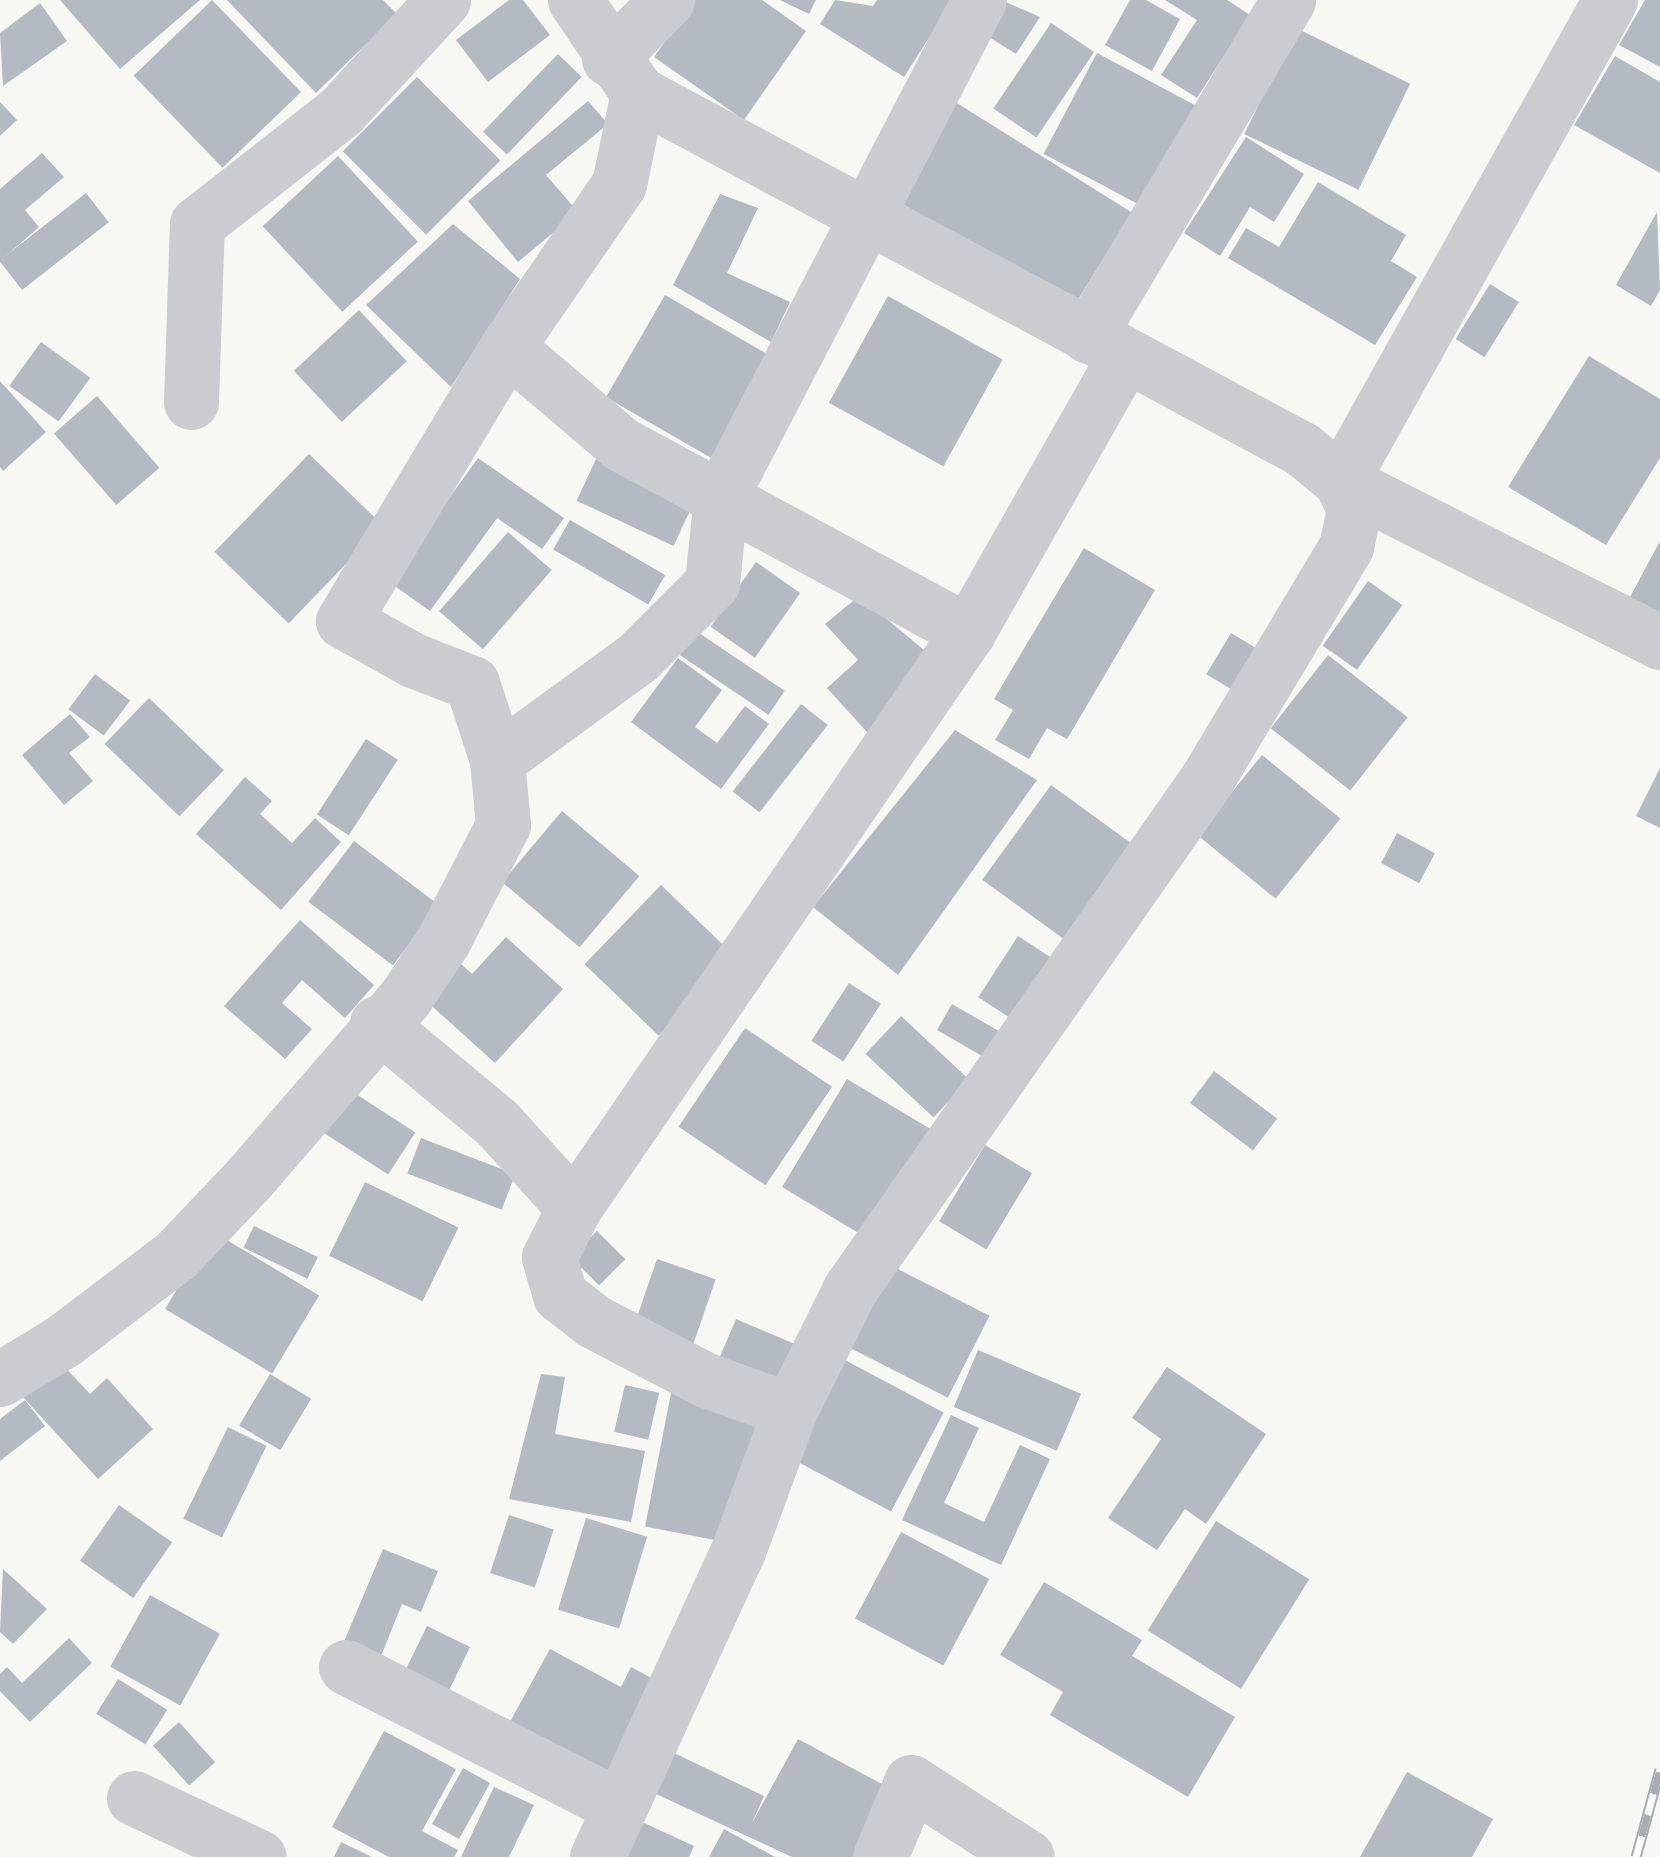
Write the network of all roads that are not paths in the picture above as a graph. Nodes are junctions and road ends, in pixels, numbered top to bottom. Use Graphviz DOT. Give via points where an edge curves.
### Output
graph roads {
  1 [pos="443,0"];
  2 [pos="574,0"];
  3 [pos="667,0"];
  4 [pos="979,0"];
  5 [pos="1288,0"];
  6 [pos="1610,0"];
  7 [pos="624,76"];
  8 [pos="864,214"];
  9 [pos="1107,346"];
  10 [pos="508,347"];
  11 [pos="190,402"];
  12 [pos="1341,481"];
  13 [pos="721,496"];
  14 [pos="968,632"];
  15 [pos="1660,642"];
  16 [pos="497,760"];
  17 [pos="377,1023"];
  18 [pos="574,1208"];
  19 [pos="0,1379"];
  20 [pos="790,1410"];
  21 [pos="346,1667"];
  22 [pos="134,1798"];
  23 [pos="619,1806"];
  24 [pos="259,1857"];
  25 [pos="597,1857"];
  26 [pos="880,1857"];
  27 [pos="1027,1857"];
  1 -- 11 [label="street" via="341,111 196,224"];
  2 -- 7 [label="street"];
  3 -- 7 [label="street"];
  4 -- 8 [label="street"];
  5 -- 9 [label="street"];
  6 -- 12 [label="street"];
  7 -- 8 [label="street"];
  7 -- 10 [label="street" via="618,184"];
  8 -- 9 [label="street"];
  8 -- 13 [label="street"];
  9 -- 12 [label="street" via="1302,449"];
  9 -- 14 [label="street"];
  10 -- 13 [label="street" via="621,444"];
  10 -- 16 [label="street" via="343,621 413,660 472,682"];
  12 -- 15 [label="street"];
  12 -- 20 [label="street" via="1354,509 1346,547 1206,779 850,1290"];
  13 -- 14 [label="street"];
  13 -- 16 [label="street" via="712,584 638,657"];
  14 -- 18 [label="street"];
  16 -- 17 [label="street" via="503,825 443,941 405,998"];
  17 -- 18 [label="street" via="497,1123"];
  17 -- 19 [label="street" via="176,1255 63,1341"];
  18 -- 20 [label="street" via="550,1257 560,1294 593,1321 706,1380"];
  20 -- 23 [label="street" via="738,1551"];
  21 -- 23 [label="street"];
  22 -- 24 [label="street"];
  23 -- 25 [label="street"];
  26 -- 27 [label="street" via="911,1782"];
}
